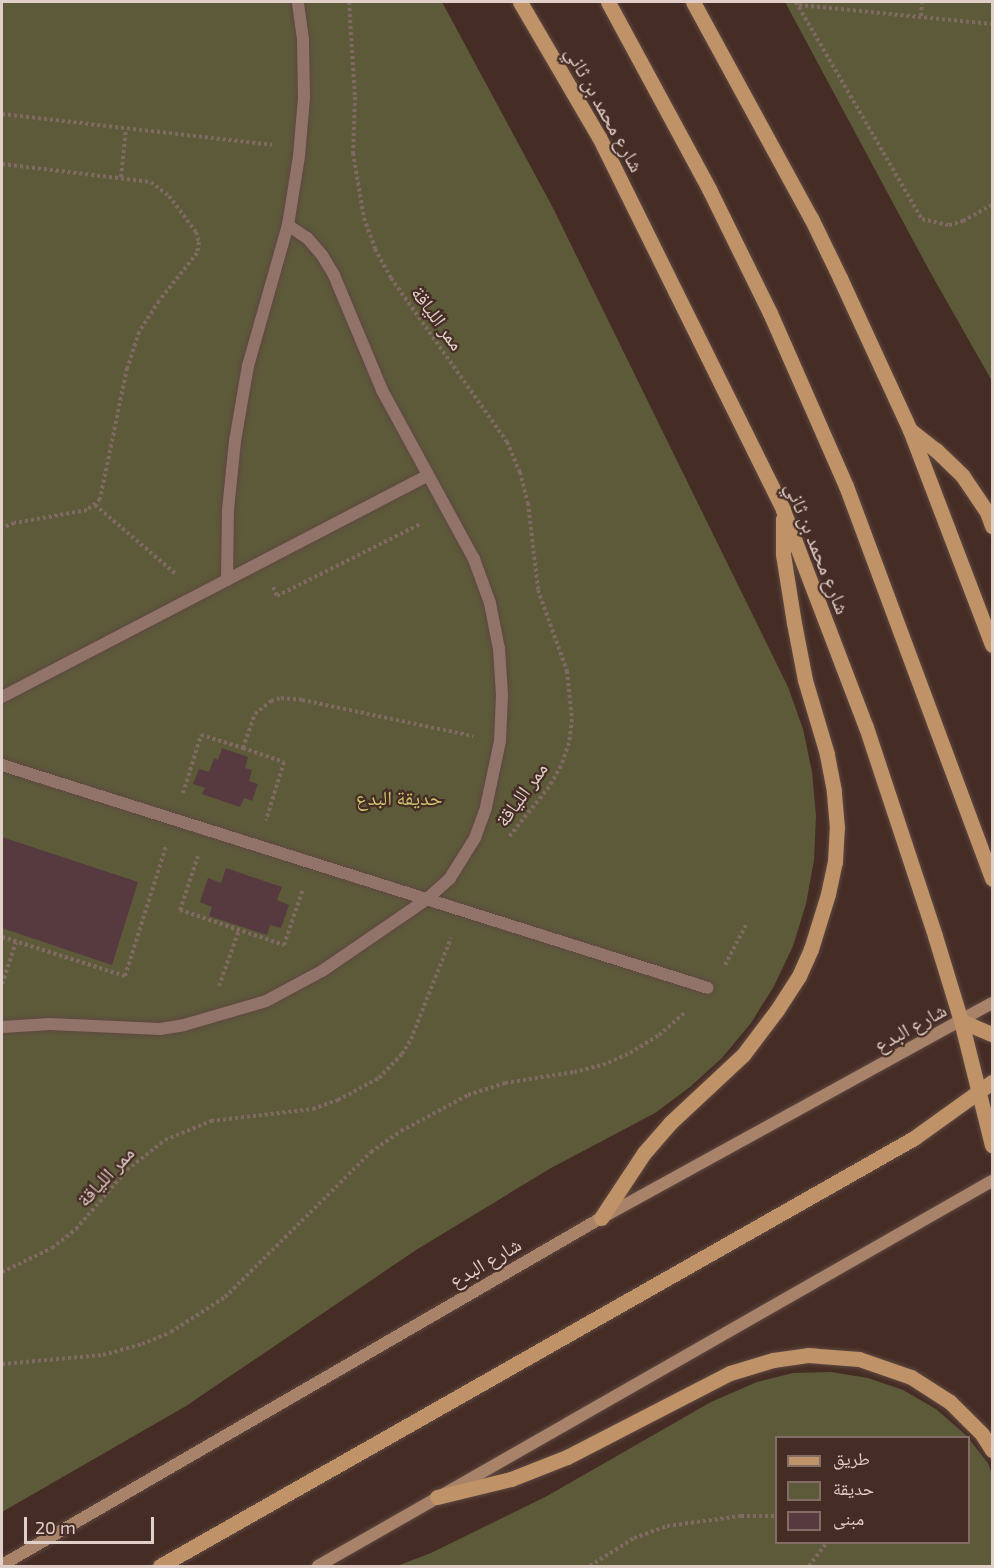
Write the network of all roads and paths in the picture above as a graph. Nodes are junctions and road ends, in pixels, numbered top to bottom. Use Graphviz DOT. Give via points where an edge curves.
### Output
graph roads {
  1 [pos="298,2"];
  2 [pos="349,2"];
  3 [pos="520,2"];
  4 [pos="608,2"];
  5 [pos="693,2"];
  6 [pos="922,2"];
  7 [pos="797,3"];
  8 [pos="921,16"];
  9 [pos="993,24"];
  10 [pos="2,114"];
  11 [pos="126,129"];
  12 [pos="300,149"];
  13 [pos="2,164"];
  14 [pos="121,177"];
  15 [pos="993,205"];
  16 [pos="288,225"];
  17 [pos="910,430"];
  18 [pos="428,475"];
  19 [pos="95,505"];
  20 [pos="447,510"];
  21 [pos="783,510"];
  22 [pos="993,526"];
  23 [pos="2,528"];
  24 [pos="261,563"];
  25 [pos="227,580"];
  26 [pos="200,595"];
  27 [pos="993,645"];
  28 [pos="2,697"];
  29 [pos="500,741"];
  30 [pos="243,748"];
  31 [pos="2,765"];
  32 [pos="174,820"];
  33 [pos="207,830"];
  34 [pos="503,845"];
  35 [pos="258,846"];
  36 [pos="311,863"];
  37 [pos="993,879"];
  38 [pos="426,899"];
  39 [pos="462,911"];
  40 [pos="746,925"];
  41 [pos="239,930"];
  42 [pos="2,937"];
  43 [pos="16,942"];
  44 [pos="2,984"];
  45 [pos="708,988"];
  46 [pos="993,1002"];
  47 [pos="207,1019"];
  48 [pos="962,1021"];
  49 [pos="2,1027"];
  50 [pos="993,1034"];
  51 [pos="993,1082"];
  52 [pos="980,1092"];
  53 [pos="993,1145"];
  54 [pos="993,1182"];
  55 [pos="601,1218"];
  56 [pos="2,1272"];
  57 [pos="2,1364"];
  58 [pos="993,1450"];
  59 [pos="437,1497"];
  60 [pos="775,1516"];
  61 [pos="825,1544"];
  62 [pos="2,1565"];
  63 [pos="160,1566"];
  64 [pos="318,1566"];
  65 [pos="590,1566"];
  66 [pos="808,1566"];
  1 -- 12 [label="street" via="304,86"];
  2 -- 34 [label="path, ممر اللياقة" via="356,97 353,153 363,218 391,278 507,442 528,503 538,591 567,671 572,719 561,766"];
  3 -- 21 [label="main road, شارع محمد بن ثاني" via="599,137"];
  4 -- 37 [label="main road" via="710,189 846,486"];
  5 -- 17 [label="main road" via="811,218"];
  6 -- 8 [label="path"];
  7 -- 8 [label="path"];
  7 -- 15 [label="path" via="922,219 949,225"];
  8 -- 9 [label="path"];
  10 -- 11 [label="path"];
  11 -- 12 [label="path"];
  11 -- 14 [label="path"];
  12 -- 16 [label="street"];
  13 -- 14 [label="path"];
  14 -- 19 [label="path" via="139,178 161,188 196,232 199,242 197,253 139,332 127,368 103,492"];
  16 -- 18 [label="street" via="307,238 334,275 382,390"];
  16 -- 25 [label="street" via="248,366 235,441 228,510"];
  17 -- 22 [label="main road" via="962,475"];
  17 -- 27 [label="main road"];
  18 -- 20 [label="street"];
  18 -- 24 [label="street"];
  19 -- 23 [label="path"];
  19 -- 26 [label="path"];
  20 -- 24 [label="path" via="277,596"];
  20 -- 29 [label="street" via="474,559 490,603 499,649"];
  21 -- 48 [label="main road, شارع محمد بن ثاني" via="866,727"];
  21 -- 55 [label="main road" via="783,554 794,622 834,791 837,828 828,894 811,949 777,1010 742,1055 644,1153"];
  24 -- 25 [label="street"];
  25 -- 26 [label="street"];
  26 -- 28 [label="street"];
  29 -- 30 [label="path" via="280,698 255,714"];
  29 -- 38 [label="street" via="475,838 450,878"];
  30 -- 32 [label="path" via="201,735"];
  30 -- 35 [label="path" via="284,762"];
  31 -- 32 [label="street"];
  32 -- 33 [label="street"];
  32 -- 43 [label="path" via="125,976"];
  33 -- 35 [label="street"];
  33 -- 41 [label="path" via="180,910"];
  35 -- 36 [label="street"];
  36 -- 38 [label="street"];
  36 -- 41 [label="path" via="284,945"];
  38 -- 39 [label="street"];
  38 -- 47 [label="street" via="295,987"];
  39 -- 45 [label="street"];
  39 -- 56 [label="path, ممر اللياقة" via="411,1040 379,1078 313,1109 211,1121 165,1140 127,1170 68,1236 25,1263"];
  40 -- 45 [label="path"];
  41 -- 47 [label="path"];
  42 -- 43 [label="path"];
  43 -- 44 [label="path"];
  45 -- 57 [label="path" via="659,1035 630,1053 584,1070 505,1083 468,1095 400,1131 371,1152 225,1297 171,1332 103,1355"];
  46 -- 48 [label="main road, شارع البدع"];
  47 -- 49 [label="street" via="160,1029 50,1024"];
  48 -- 50 [label="main road"];
  48 -- 52 [label="main road, شارع محمد بن ثاني"];
  48 -- 55 [label="main road, شارع البدع"];
  51 -- 52 [label="main road"];
  52 -- 53 [label="main road, شارع محمد بن ثاني"];
  52 -- 63 [label="main road" via="914,1138"];
  54 -- 59 [label="main road"];
  55 -- 62 [label="main road, شارع البدع"];
  58 -- 59 [label="main road" via="950,1402 911,1377 859,1359 808,1355 730,1373 567,1457 511,1479"];
  59 -- 64 [label="main road"];
  60 -- 65 [label="path" via="741,1516 667,1526 634,1538"];
  61 -- 66 [label="path"];
}
